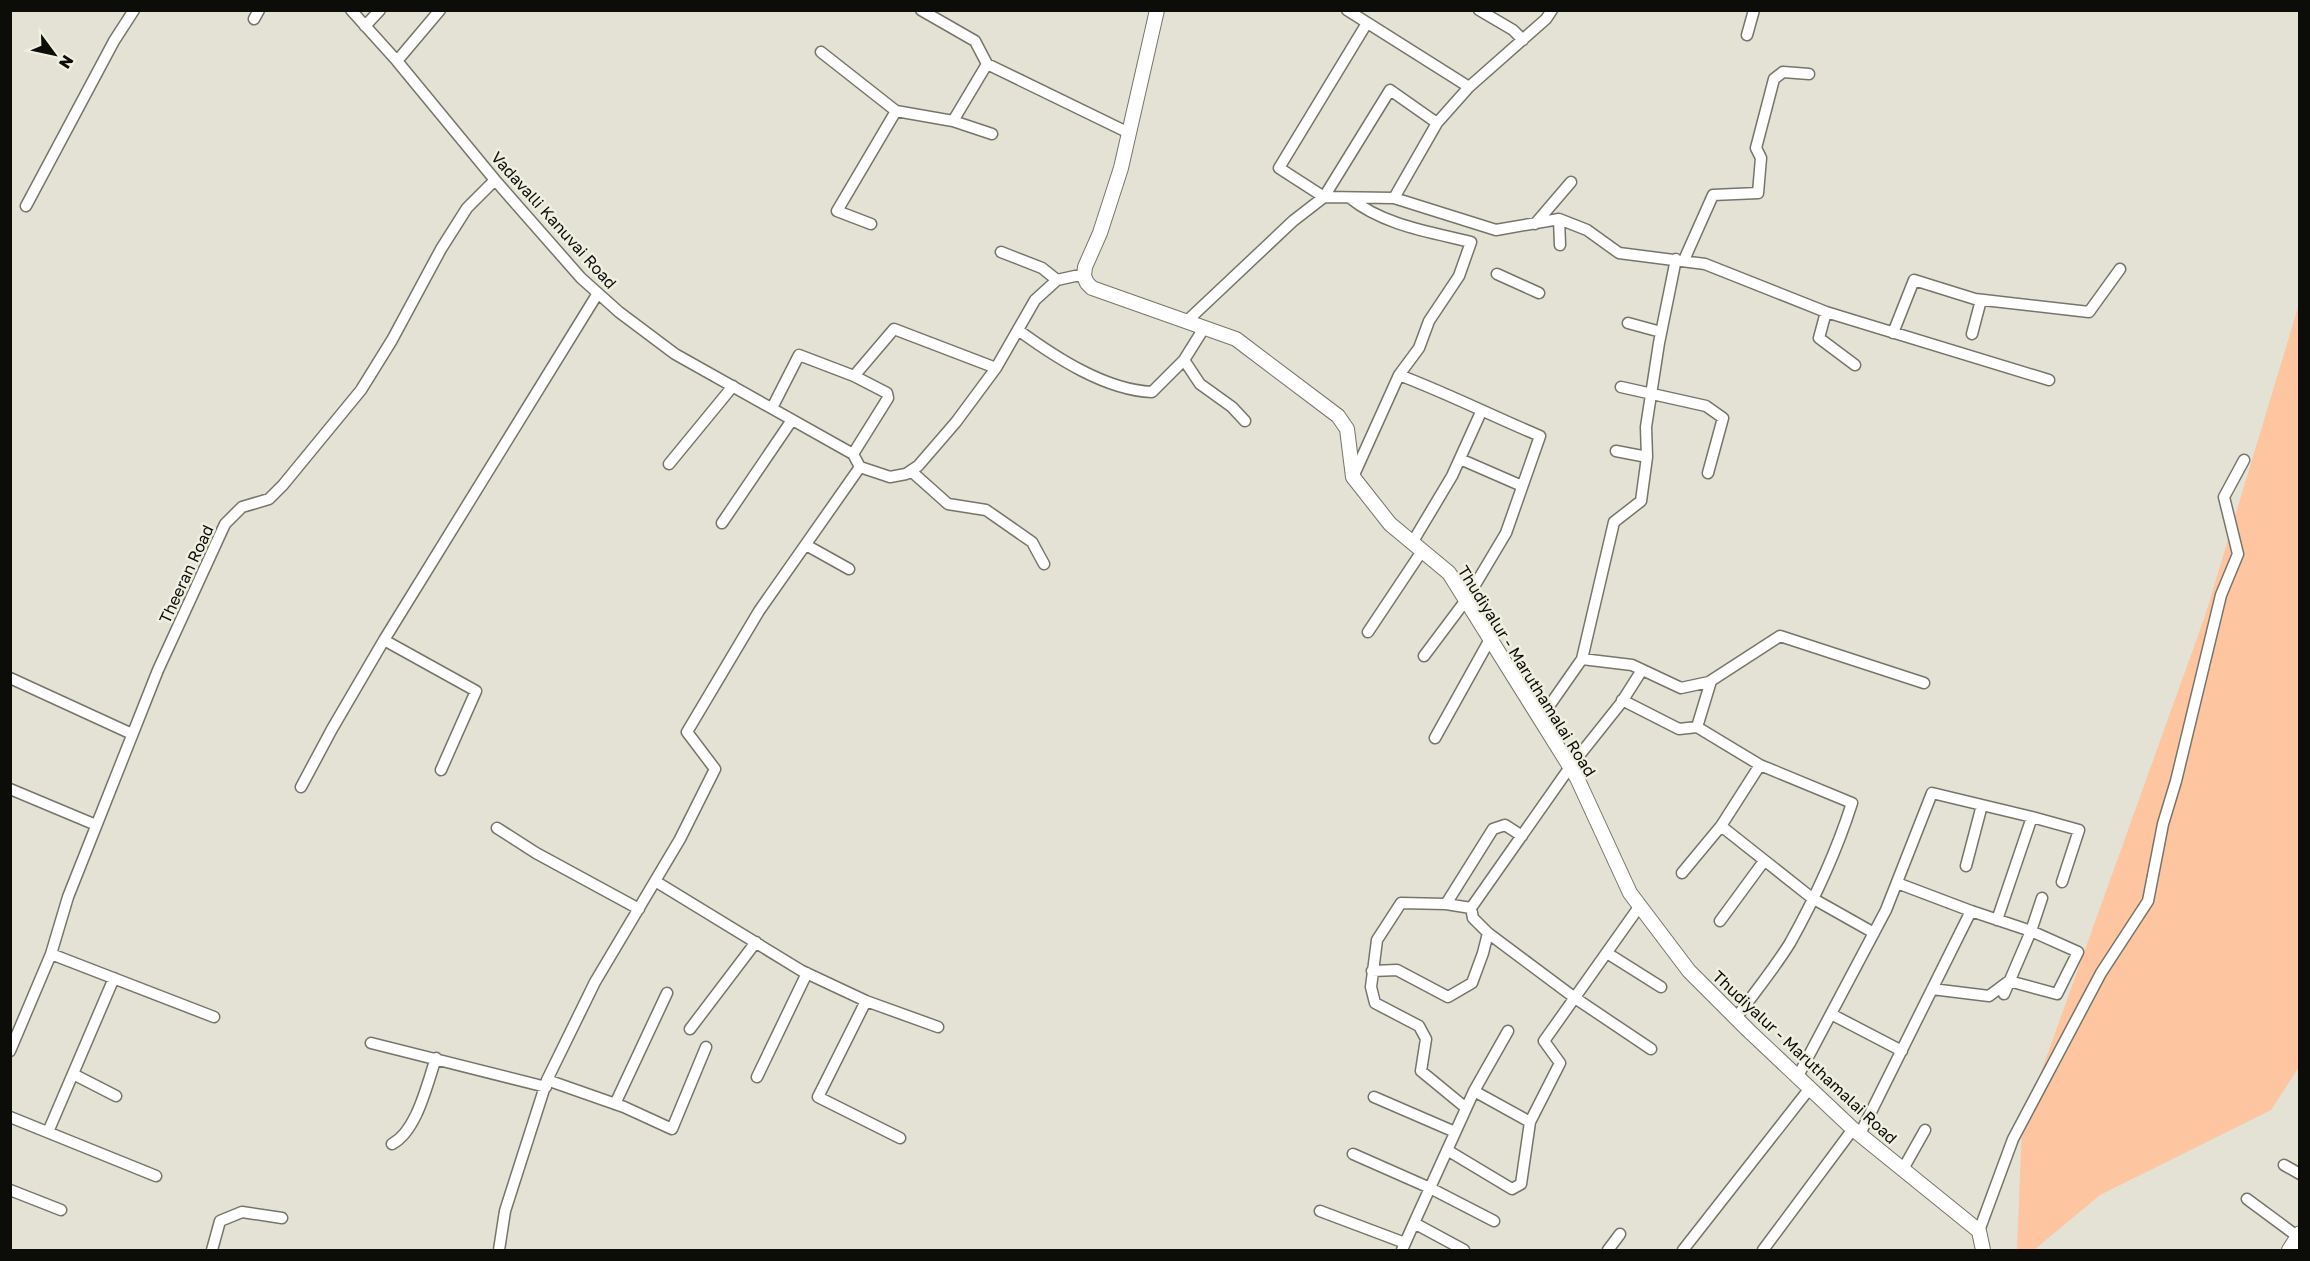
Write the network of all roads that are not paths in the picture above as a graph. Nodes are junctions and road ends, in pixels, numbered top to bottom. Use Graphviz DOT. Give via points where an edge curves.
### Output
graph roads {
  1 [pos="135,10"];
  2 [pos="351,10"];
  3 [pos="380,10"];
  4 [pos="440,10"];
  5 [pos="921,10"];
  6 [pos="1157,10"];
  7 [pos="1347,10"];
  8 [pos="1479,10"];
  9 [pos="1552,10"];
  10 [pos="1754,10"];
  11 [pos="1367,23"];
  12 [pos="365,26"];
  13 [pos="1747,34"];
  14 [pos="1523,40"];
  15 [pos="821,52"];
  16 [pos="397,61"];
  17 [pos="987,64"];
  18 [pos="1809,74"];
  19 [pos="1469,87"];
  20 [pos="896,111"];
  21 [pos="953,122"];
  22 [pos="1437,123"];
  23 [pos="1129,133"];
  24 [pos="992,134"];
  25 [pos="495,180"];
  26 [pos="1571,182"];
  27 [pos="1324,197"];
  28 [pos="1350,198"];
  29 [pos="1394,198"];
  30 [pos="26,206"];
  31 [pos="1559,219"];
  32 [pos="871,224"];
  33 [pos="1535,224"];
  34 [pos="1560,245"];
  35 [pos="1001,252"];
  36 [pos="1680,260"];
  37 [pos="2120,269"];
  38 [pos="1497,274"];
  39 [pos="1084,276"];
  40 [pos="1057,280"];
  41 [pos="1539,292"];
  42 [pos="598,293"];
  43 [pos="1981,300"];
  44 [pos="1826,312"];
  45 [pos="1187,321"];
  46 [pos="1628,323"];
  47 [pos="1204,328"];
  48 [pos="1018,330"];
  49 [pos="1661,332"];
  50 [pos="1893,333"];
  51 [pos="1972,334"];
  52 [pos="1184,360"];
  53 [pos="1855,365"];
  54 [pos="996,368"];
  55 [pos="1399,375"];
  56 [pos="855,376"];
  57 [pos="2049,380"];
  58 [pos="733,386"];
  59 [pos="1621,387"];
  60 [pos="1651,393"];
  61 [pos="772,408"];
  62 [pos="1481,411"];
  63 [pos="792,420"];
  64 [pos="1245,421"];
  65 [pos="1616,451"];
  66 [pos="853,454"];
  67 [pos="1647,457"];
  68 [pos="1460,459"];
  69 [pos="2244,460"];
  70 [pos="669,464"];
  71 [pos="860,467"];
  72 [pos="911,471"];
  73 [pos="1708,473"];
  74 [pos="1353,477"];
  75 [pos="1522,486"];
  76 [pos="722,523"];
  77 [pos="806,545"];
  78 [pos="1417,547"];
  79 [pos="1044,564"];
  80 [pos="849,569"];
  81 [pos="1466,600"];
  82 [pos="1368,632"];
  83 [pos="384,640"];
  84 [pos="1490,641"];
  85 [pos="1424,656"];
  86 [pos="1582,659"];
  87 [pos="1642,670"];
  88 [pos="10,678"];
  89 [pos="1711,681"];
  90 [pos="1924,683"];
  91 [pos="1622,700"];
  92 [pos="1540,719"];
  93 [pos="1697,727"];
  94 [pos="132,734"];
  95 [pos="1435,738"];
  96 [pos="1760,765"];
  97 [pos="1570,766"];
  98 [pos="441,770"];
  99 [pos="302,787"];
  100 [pos="10,789"];
  101 [pos="1982,805"];
  102 [pos="2032,817"];
  103 [pos="96,825"];
  104 [pos="1720,826"];
  105 [pos="497,828"];
  106 [pos="1522,836"];
  107 [pos="1764,861"];
  108 [pos="1966,866"];
  109 [pos="1682,873"];
  110 [pos="655,881"];
  111 [pos="2062,882"];
  112 [pos="1896,883"];
  113 [pos="1812,898"];
  114 [pos="2042,898"];
  115 [pos="1446,904"];
  116 [pos="1639,907"];
  117 [pos="639,909"];
  118 [pos="1472,909"];
  119 [pos="1971,911"];
  120 [pos="1997,920"];
  121 [pos="1720,921"];
  122 [pos="2031,931"];
  123 [pos="1488,933"];
  124 [pos="1874,933"];
  125 [pos="756,942"];
  126 [pos="1607,953"];
  127 [pos="51,954"];
  128 [pos="1372,971"];
  129 [pos="807,973"];
  130 [pos="114,978"];
  131 [pos="2009,981"];
  132 [pos="1661,987"];
  133 [pos="1932,989"];
  134 [pos="667,993"];
  135 [pos="2004,994"];
  136 [pos="1575,998"];
  137 [pos="866,1001"];
  138 [pos="1831,1014"];
  139 [pos="214,1017"];
  140 [pos="1736,1018"];
  141 [pos="938,1027"];
  142 [pos="690,1029"];
  143 [pos="1508,1031"];
  144 [pos="371,1042"];
  145 [pos="706,1047"];
  146 [pos="1651,1049"];
  147 [pos="10,1050"];
  148 [pos="1902,1051"];
  149 [pos="436,1059"];
  150 [pos="73,1074"];
  151 [pos="1798,1076"];
  152 [pos="757,1077"];
  153 [pos="547,1084"];
  154 [pos="1810,1088"];
  155 [pos="1474,1091"];
  156 [pos="116,1096"];
  157 [pos="1374,1097"];
  158 [pos="615,1104"];
  159 [pos="1466,1108"];
  160 [pos="10,1117"];
  161 [pos="1530,1122"];
  162 [pos="1925,1130"];
  163 [pos="1856,1131"];
  164 [pos="48,1132"];
  165 [pos="1455,1132"];
  166 [pos="900,1138"];
  167 [pos="392,1144"];
  168 [pos="1447,1150"];
  169 [pos="1353,1154"];
  170 [pos="2284,1165"];
  171 [pos="1903,1169"];
  172 [pos="2300,1174"];
  173 [pos="156,1176"];
  174 [pos="1430,1188"];
  175 [pos="10,1190"];
  176 [pos="2247,1200"];
  177 [pos="61,1210"];
  178 [pos="1320,1211"];
  179 [pos="282,1218"];
  180 [pos="1494,1221"];
  181 [pos="1414,1223"];
  182 [pos="1979,1231"];
  183 [pos="1620,1234"];
  184 [pos="2299,1235"];
  185 [pos="1404,1247"];
  186 [pos="212,1251"];
  187 [pos="499,1251"];
  188 [pos="1464,1251"];
  189 [pos="1608,1251"];
  190 [pos="1683,1251"];
  191 [pos="1763,1251"];
  192 [pos="1983,1251"];
  193 [pos="2289,1251"];
  1 -- 30 [label="street" via="114,41"];
  2 -- 12 [label="street, Vadavalli Kanuvai Road"];
  3 -- 12 [label="street"];
  4 -- 16 [label="street"];
  5 -- 17 [label="street" via="975,41"];
  6 -- 23 [label="main road"];
  7 -- 11 [label="street"];
  8 -- 14 [label="street"];
  9 -- 14 [label="street"];
  10 -- 13 [label="street"];
  11 -- 19 [label="street"];
  11 -- 27 [label="street" via="1279,168"];
  12 -- 16 [label="street, Vadavalli Kanuvai Road"];
  14 -- 19 [label="street"];
  15 -- 20 [label="street"];
  16 -- 25 [label="street, Vadavalli Kanuvai Road"];
  17 -- 21 [label="street"];
  17 -- 23 [label="street"];
  18 -- 36 [label="street" via="1783,72 1774,79 1756,148 1761,158 1758,194 1713,195"];
  19 -- 22 [label="street"];
  20 -- 21 [label="street"];
  20 -- 32 [label="street" via="837,211"];
  21 -- 24 [label="street"];
  22 -- 27 [label="street" via="1390,90"];
  22 -- 29 [label="street"];
  23 -- 39 [label="main road"];
  25 -- 42 [label="street, Vadavalli Kanuvai Road"];
  25 -- 94 [label="street, Theeran Road" via="467,208 361,390 269,499 242,507 225,524"];
  26 -- 33 [label="street"];
  27 -- 28 [label="street"];
  27 -- 45 [label="street" via="1293,221"];
  28 -- 29 [label="street"];
  28 -- 55 [label="street" via="1366,210 1415,228 1471,242 1459,276 1429,321 1419,348"];
  29 -- 33 [label="street" via="1496,230"];
  31 -- 33 [label="street"];
  31 -- 34 [label="street"];
  31 -- 36 [label="street" via="1587,230 1619,253"];
  35 -- 40 [label="street" via="1042,268"];
  36 -- 44 [label="street" via="1705,264"];
  36 -- 49 [label="street"];
  37 -- 43 [label="street" via="2089,312"];
  38 -- 41 [label="street"];
  39 -- 40 [label="street"];
  39 -- 45 [label="main road" via="1092,288"];
  40 -- 48 [label="street" via="1035,300"];
  42 -- 58 [label="street, Vadavalli Kanuvai Road" via="675,354"];
  42 -- 83 [label="street"];
  43 -- 50 [label="street" via="1914,280"];
  43 -- 51 [label="street"];
  44 -- 50 [label="street"];
  44 -- 53 [label="street" via="1819,338"];
  45 -- 47 [label="main road"];
  46 -- 49 [label="street"];
  47 -- 52 [label="street"];
  47 -- 74 [label="main road" via="1236,339 1338,416 1347,429"];
  48 -- 52 [label="street" via="1059,359 1137,391 1152,392"];
  48 -- 54 [label="street"];
  49 -- 60 [label="street"];
  50 -- 57 [label="street"];
  52 -- 64 [label="street" via="1200,384 1232,406"];
  54 -- 56 [label="street" via="894,329"];
  54 -- 72 [label="street" via="928,457"];
  55 -- 62 [label="street"];
  55 -- 74 [label="street"];
  56 -- 61 [label="street" via="799,355"];
  56 -- 66 [label="street" via="887,393 888,398"];
  58 -- 61 [label="street, Vadavalli Kanuvai Road"];
  58 -- 70 [label="street"];
  59 -- 60 [label="street"];
  60 -- 67 [label="street"];
  60 -- 73 [label="street" via="1706,406 1724,418"];
  61 -- 63 [label="street, Vadavalli Kanuvai Road"];
  62 -- 68 [label="street"];
  62 -- 75 [label="street" via="1540,436"];
  63 -- 66 [label="street, Vadavalli Kanuvai Road"];
  63 -- 76 [label="street"];
  65 -- 67 [label="street"];
  66 -- 71 [label="street"];
  67 -- 86 [label="street" via="1641,501 1614,522"];
  68 -- 75 [label="street"];
  68 -- 78 [label="street"];
  69 -- 182 [label="street" via="2224,497 2238,554 2221,596 2163,824 2148,901 2101,973 2013,1139"];
  71 -- 72 [label="street" via="890,477"];
  71 -- 77 [label="street"];
  72 -- 79 [label="street" via="948,504 986,510 1032,542"];
  74 -- 78 [label="main road, Thudiyalur - Maruthamalai Road" via="1390,525"];
  75 -- 81 [label="street" via="1506,533"];
  77 -- 80 [label="street"];
  77 -- 110 [label="street" via="759,611 687,732 716,769"];
  78 -- 81 [label="main road, Thudiyalur - Maruthamalai Road" via="1449,573"];
  78 -- 82 [label="street"];
  81 -- 84 [label="main road, Thudiyalur - Maruthamalai Road"];
  81 -- 85 [label="street"];
  83 -- 98 [label="street" via="476,691"];
  83 -- 99 [label="street"];
  84 -- 92 [label="main road, Thudiyalur - Maruthamalai Road"];
  84 -- 95 [label="street"];
  86 -- 87 [label="street" via="1632,664"];
  86 -- 92 [label="street"];
  87 -- 89 [label="street" via="1681,688"];
  87 -- 91 [label="street"];
  88 -- 94 [label="street"];
  89 -- 90 [label="street" via="1780,636"];
  89 -- 93 [label="street"];
  91 -- 93 [label="street" via="1679,729"];
  91 -- 97 [label="street"];
  92 -- 97 [label="main road, Thudiyalur - Maruthamalai Road"];
  93 -- 96 [label="street"];
  94 -- 103 [label="street, Theeran Road"];
  96 -- 104 [label="street"];
  96 -- 113 [label="street" via="1852,803"];
  97 -- 106 [label="street"];
  97 -- 116 [label="main road, Thudiyalur - Maruthamalai Road"];
  100 -- 103 [label="street"];
  101 -- 102 [label="street"];
  101 -- 108 [label="street"];
  101 -- 112 [label="street" via="1932,793"];
  102 -- 111 [label="street" via="2079,830"];
  102 -- 120 [label="street"];
  103 -- 127 [label="street, Theeran Road"];
  104 -- 107 [label="street"];
  104 -- 109 [label="street"];
  105 -- 117 [label="street"];
  106 -- 115 [label="street" via="1505,825 1493,829"];
  106 -- 118 [label="street"];
  107 -- 113 [label="street"];
  107 -- 121 [label="street"];
  110 -- 117 [label="street"];
  110 -- 125 [label="street"];
  112 -- 119 [label="street"];
  112 -- 124 [label="street"];
  113 -- 124 [label="street"];
  113 -- 140 [label="street" via="1789,943"];
  114 -- 122 [label="street"];
  115 -- 118 [label="street"];
  115 -- 128 [label="street" via="1401,903 1377,940"];
  116 -- 126 [label="street"];
  116 -- 140 [label="main road, Thudiyalur - Maruthamalai Road" via="1689,971"];
  117 -- 153 [label="street" via="595,982"];
  118 -- 123 [label="street" via="1473,918"];
  119 -- 120 [label="street"];
  119 -- 133 [label="street"];
  120 -- 122 [label="street"];
  122 -- 131 [label="street"];
  122 -- 131 [label="street" via="2078,952 2057,994"];
  123 -- 128 [label="street" via="1472,983 1448,997 1397,970"];
  123 -- 136 [label="street"];
  124 -- 138 [label="street"];
  125 -- 129 [label="street"];
  125 -- 142 [label="street"];
  126 -- 132 [label="street"];
  126 -- 136 [label="street"];
  127 -- 130 [label="street"];
  127 -- 147 [label="street, Theeran Road"];
  128 -- 159 [label="street" via="1375,1003 1419,1026 1426,1039 1421,1071"];
  129 -- 137 [label="street"];
  129 -- 152 [label="street"];
  130 -- 139 [label="street"];
  130 -- 150 [label="street"];
  131 -- 133 [label="street" via="1989,996"];
  131 -- 135 [label="street"];
  133 -- 148 [label="street"];
  134 -- 158 [label="street"];
  136 -- 146 [label="street"];
  136 -- 161 [label="street" via="1544,1041 1560,1063"];
  137 -- 141 [label="street"];
  137 -- 166 [label="street" via="818,1097"];
  138 -- 148 [label="street"];
  138 -- 151 [label="street"];
  140 -- 151 [label="main road, Thudiyalur - Maruthamalai Road"];
  143 -- 155 [label="street"];
  144 -- 149 [label="street"];
  145 -- 158 [label="street" via="672,1129"];
  148 -- 163 [label="street"];
  149 -- 153 [label="street"];
  149 -- 167 [label="street" via="415,1118 401,1139"];
  150 -- 156 [label="street"];
  150 -- 164 [label="street"];
  151 -- 154 [label="main road, Thudiyalur - Maruthamalai Road"];
  153 -- 158 [label="street"];
  153 -- 187 [label="street" via="505,1211"];
  154 -- 163 [label="main road, Thudiyalur - Maruthamalai Road"];
  154 -- 190 [label="street"];
  155 -- 159 [label="street"];
  155 -- 161 [label="street"];
  157 -- 165 [label="street"];
  159 -- 165 [label="street"];
  160 -- 164 [label="street"];
  161 -- 168 [label="street" via="1521,1184 1512,1189"];
  162 -- 171 [label="street"];
  163 -- 171 [label="main road, Thudiyalur - Maruthamalai Road"];
  163 -- 191 [label="street"];
  164 -- 173 [label="street"];
  165 -- 168 [label="street"];
  168 -- 174 [label="street"];
  169 -- 174 [label="street"];
  170 -- 172 [label="street"];
  171 -- 182 [label="main road, Thudiyalur - Maruthamalai Road"];
  174 -- 180 [label="street"];
  174 -- 181 [label="street"];
  175 -- 177 [label="street"];
  176 -- 184 [label="street"];
  178 -- 185 [label="street"];
  179 -- 186 [label="street" via="242,1212 220,1221"];
  181 -- 185 [label="street"];
  181 -- 188 [label="street"];
  182 -- 192 [label="main road"];
  183 -- 189 [label="street"];
  184 -- 193 [label="main road"];
}
